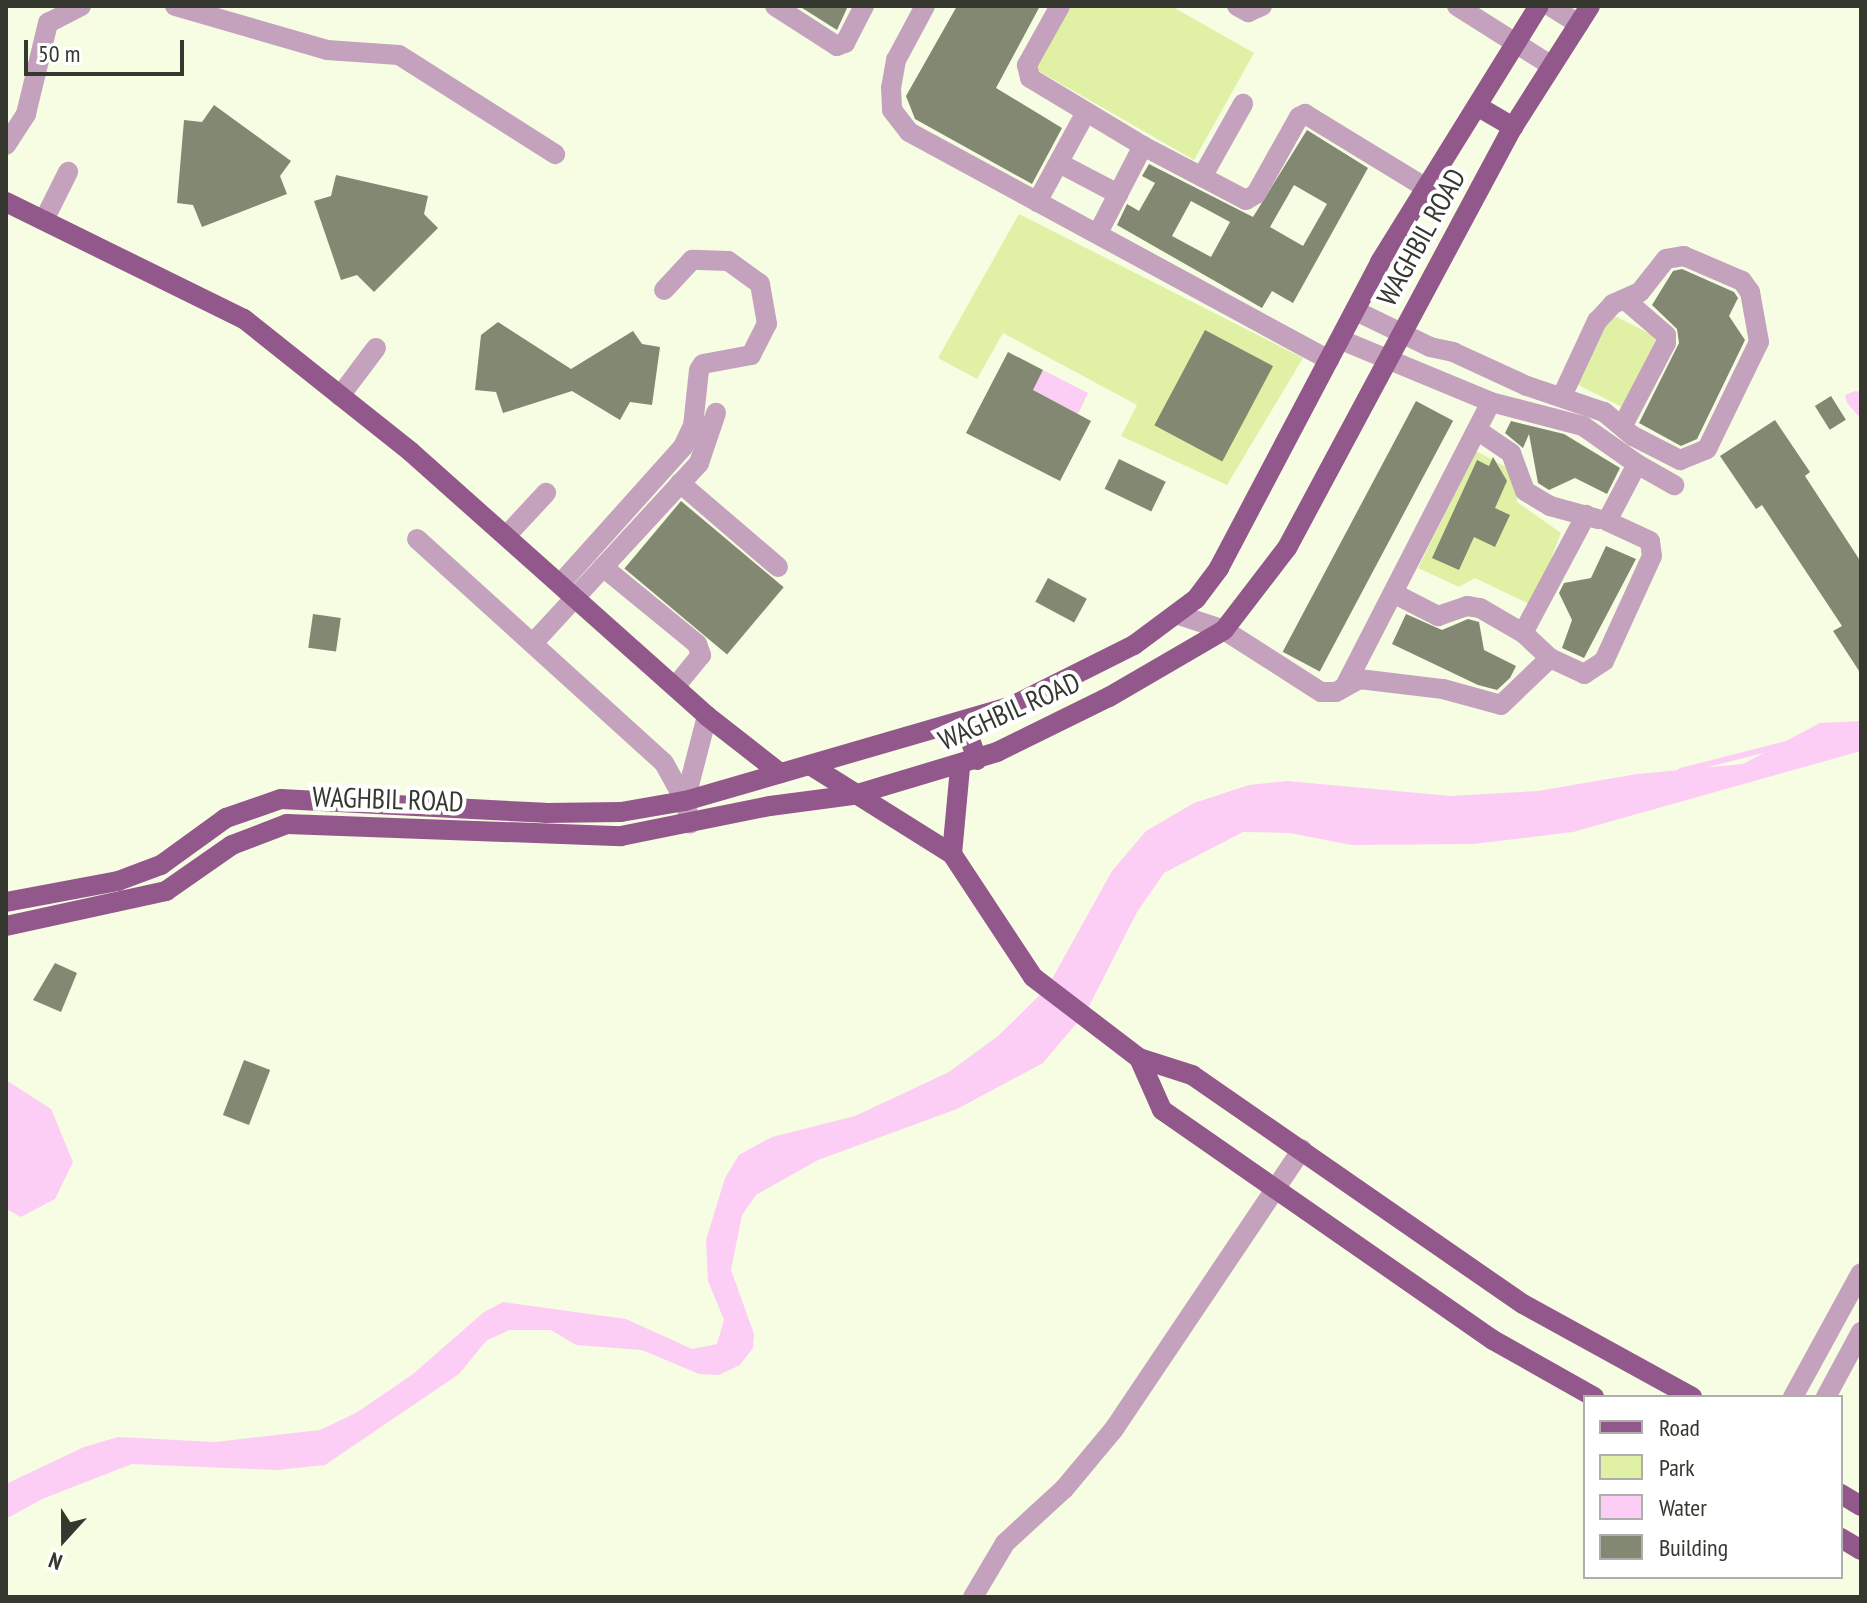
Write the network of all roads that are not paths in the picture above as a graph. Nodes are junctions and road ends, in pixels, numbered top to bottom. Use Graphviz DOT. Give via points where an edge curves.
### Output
graph roads {
  1 [pos="81,6"];
  2 [pos="175,6"];
  3 [pos="775,6"];
  4 [pos="864,6"];
  5 [pos="925,6"];
  6 [pos="1060,6"];
  7 [pos="1237,6"];
  8 [pos="1262,6"];
  9 [pos="1457,6"];
  10 [pos="1539,6"];
  11 [pos="1550,6"];
  12 [pos="1590,6"];
  13 [pos="1579,24"];
  14 [pos="1516,42"];
  15 [pos="1552,66"];
  16 [pos="1243,104"];
  17 [pos="1477,106"];
  18 [pos="1086,112"];
  19 [pos="1513,127"];
  20 [pos="6,145"];
  21 [pos="1143,146"];
  22 [pos="555,154"];
  23 [pos="1059,163"];
  24 [pos="68,172"];
  25 [pos="1202,177"];
  26 [pos="1426,188"];
  27 [pos="1118,194"];
  28 [pos="6,202"];
  29 [pos="1037,202"];
  30 [pos="44,220"];
  31 [pos="1098,233"];
  32 [pos="664,290"];
  33 [pos="1624,299"];
  34 [pos="1356,311"];
  35 [pos="1401,333"];
  36 [pos="1341,340"];
  37 [pos="376,348"];
  38 [pos="1386,359"];
  39 [pos="1329,360"];
  40 [pos="1563,394"];
  41 [pos="340,396"];
  42 [pos="1491,402"];
  43 [pos="716,413"];
  44 [pos="1622,427"];
  45 [pos="1477,430"];
  46 [pos="1637,464"];
  47 [pos="680,483"];
  48 [pos="1674,485"];
  49 [pos="546,493"];
  50 [pos="1586,515"];
  51 [pos="1607,521"];
  52 [pos="506,536"];
  53 [pos="417,539"];
  54 [pos="603,567"];
  55 [pos="778,567"];
  56 [pos="568,590"];
  57 [pos="1393,593"];
  58 [pos="1176,614"];
  59 [pos="1224,630"];
  60 [pos="1523,633"];
  61 [pos="535,641"];
  62 [pos="1550,658"];
  63 [pos="675,687"];
  64 [pos="1344,687"];
  65 [pos="707,716"];
  66 [pos="964,721"];
  67 [pos="968,763"];
  68 [pos="810,765"];
  69 [pos="780,773"];
  70 [pos="854,795"];
  71 [pos="296,799"];
  72 [pos="685,801"];
  73 [pos="579,812"];
  74 [pos="370,815"];
  75 [pos="226,818"];
  76 [pos="690,823"];
  77 [pos="300,824"];
  78 [pos="581,834"];
  79 [pos="232,845"];
  80 [pos="952,854"];
  81 [pos="146,871"];
  82 [pos="41,895"];
  83 [pos="149,896"];
  84 [pos="6,902"];
  85 [pos="43,919"];
  86 [pos="6,926"];
  87 [pos="1139,1058"];
  88 [pos="1302,1149"];
  89 [pos="1277,1188"];
  90 [pos="1861,1273"];
  91 [pos="1861,1332"];
  92 [pos="1590,1395"];
  93 [pos="1688,1395"];
  94 [pos="1794,1395"];
  95 [pos="1827,1395"];
  96 [pos="1843,1495"];
  97 [pos="1861,1506"];
  98 [pos="1843,1539"];
  99 [pos="1861,1550"];
  100 [pos="973,1597"];
  1 -- 20 [label="street" via="48,23 26,114"];
  2 -- 22 [label="street" via="327,50 399,55"];
  3 -- 4 [label="street" via="837,46 845,43"];
  5 -- 29 [label="street" via="896,60 892,110 909,132"];
  6 -- 18 [label="street" via="1027,65 1030,78"];
  7 -- 8 [label="street" via="1248,12"];
  9 -- 14 [label="street"];
  10 -- 14 [label="main road, WAGHBIL ROAD"];
  11 -- 13 [label="street"];
  12 -- 13 [label="main road, WAGHBIL ROAD"];
  13 -- 15 [label="main road, WAGHBIL ROAD"];
  14 -- 15 [label="street"];
  14 -- 17 [label="main road, WAGHBIL ROAD"];
  15 -- 19 [label="main road, WAGHBIL ROAD"];
  16 -- 25 [label="street"];
  17 -- 19 [label="main road"];
  17 -- 26 [label="main road, WAGHBIL ROAD"];
  18 -- 21 [label="street"];
  18 -- 23 [label="street"];
  19 -- 35 [label="main road, WAGHBIL ROAD"];
  21 -- 25 [label="street"];
  21 -- 27 [label="street"];
  23 -- 27 [label="street"];
  23 -- 29 [label="street"];
  24 -- 30 [label="street"];
  25 -- 26 [label="street" via="1246,200 1256,194 1305,114"];
  26 -- 34 [label="main road, WAGHBIL ROAD"];
  27 -- 31 [label="street"];
  28 -- 30 [label="main road"];
  29 -- 31 [label="street"];
  30 -- 41 [label="main road" via="244,319"];
  31 -- 39 [label="street"];
  32 -- 56 [label="street" via="692,260 728,261 760,284 767,324 751,355 703,364 693,426 683,447"];
  33 -- 40 [label="street" via="1597,321"];
  33 -- 44 [label="street" via="1666,335 1666,343"];
  33 -- 44 [label="street" via="1640,292 1666,259 1684,256 1742,281 1750,292 1759,342 1707,449 1697,456 1664,456"];
  34 -- 35 [label="street"];
  34 -- 36 [label="main road, WAGHBIL ROAD"];
  35 -- 38 [label="main road, WAGHBIL ROAD"];
  35 -- 40 [label="street" via="1527,386"];
  36 -- 38 [label="street"];
  36 -- 39 [label="main road, WAGHBIL ROAD"];
  37 -- 41 [label="street"];
  38 -- 42 [label="street"];
  38 -- 59 [label="main road, WAGHBIL ROAD" via="1287,548"];
  39 -- 58 [label="main road, WAGHBIL ROAD" via="1219,568 1196,599"];
  40 -- 44 [label="street" via="1604,412"];
  41 -- 52 [label="main road"];
  42 -- 45 [label="street"];
  42 -- 46 [label="street" via="1583,426"];
  43 -- 47 [label="street" via="699,463"];
  45 -- 50 [label="street" via="1511,453 1525,491 1550,506"];
  45 -- 57 [label="street"];
  46 -- 48 [label="street"];
  46 -- 51 [label="street"];
  47 -- 54 [label="street"];
  47 -- 55 [label="street"];
  49 -- 52 [label="street"];
  50 -- 51 [label="street"];
  50 -- 60 [label="street"];
  51 -- 62 [label="street" via="1650,541 1652,556 1604,661 1584,674"];
  52 -- 56 [label="main road"];
  53 -- 61 [label="street"];
  54 -- 56 [label="street"];
  54 -- 63 [label="street" via="697,644 701,655"];
  56 -- 61 [label="street"];
  56 -- 63 [label="main road"];
  57 -- 60 [label="street" via="1438,616 1467,606 1480,608"];
  57 -- 64 [label="street"];
  58 -- 59 [label="street"];
  58 -- 66 [label="main road, WAGHBIL ROAD" via="1134,645 1058,686"];
  59 -- 64 [label="street" via="1321,692"];
  59 -- 67 [label="main road, WAGHBIL ROAD" via="1109,697"];
  60 -- 62 [label="street"];
  61 -- 72 [label="street" via="664,763"];
  62 -- 64 [label="street" via="1501,705 1443,689 1359,679"];
  63 -- 65 [label="main road"];
  65 -- 69 [label="main road"];
  65 -- 72 [label="street"];
  66 -- 67 [label="main road"];
  66 -- 68 [label="main road, WAGHBIL ROAD"];
  67 -- 70 [label="main road, WAGHBIL ROAD"];
  67 -- 80 [label="main road"];
  68 -- 69 [label="main road, WAGHBIL ROAD"];
  68 -- 70 [label="main road"];
  69 -- 72 [label="main road, WAGHBIL ROAD"];
  70 -- 76 [label="main road, WAGHBIL ROAD" via="782,803"];
  70 -- 80 [label="main road"];
  71 -- 74 [label="main road, WAGHBIL ROAD"];
  71 -- 75 [label="main road, WAGHBIL ROAD"];
  71 -- 77 [label="main road"];
  72 -- 73 [label="main road, WAGHBIL ROAD"];
  72 -- 76 [label="street"];
  73 -- 74 [label="main road, WAGHBIL ROAD"];
  73 -- 78 [label="main road"];
  74 -- 77 [label="main road, WAGHBIL ROAD"];
  74 -- 78 [label="main road, WAGHBIL ROAD"];
  75 -- 79 [label="main road"];
  75 -- 81 [label="main road, WAGHBIL ROAD"];
  76 -- 78 [label="main road, WAGHBIL ROAD" via="621,836"];
  77 -- 79 [label="main road, WAGHBIL ROAD" via="259,831"];
  79 -- 83 [label="main road, WAGHBIL ROAD" via="166,891"];
  80 -- 87 [label="main road" via="1033,977"];
  81 -- 82 [label="main road, WAGHBIL ROAD"];
  81 -- 83 [label="main road"];
  82 -- 84 [label="main road, WAGHBIL ROAD"];
  82 -- 85 [label="main road"];
  83 -- 85 [label="main road, WAGHBIL ROAD"];
  85 -- 86 [label="main road, WAGHBIL ROAD"];
  87 -- 88 [label="main road" via="1192,1075"];
  87 -- 89 [label="main road" via="1162,1110"];
  88 -- 89 [label="street"];
  88 -- 93 [label="main road" via="1523,1304"];
  89 -- 92 [label="main road" via="1493,1340"];
  89 -- 100 [label="street" via="1114,1429 1064,1489 1005,1543"];
  90 -- 94 [label="street"];
  91 -- 95 [label="street"];
  96 -- 97 [label="main road"];
  98 -- 99 [label="main road"];
}
